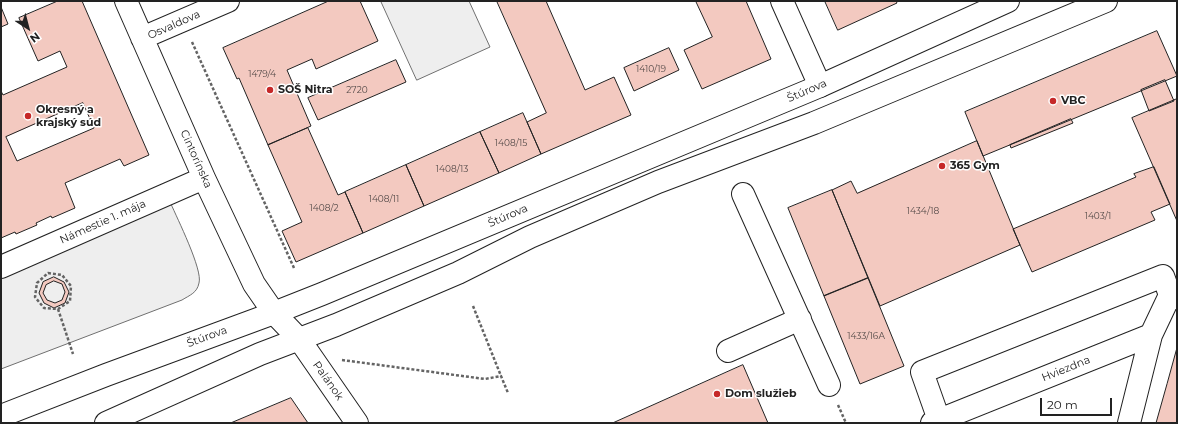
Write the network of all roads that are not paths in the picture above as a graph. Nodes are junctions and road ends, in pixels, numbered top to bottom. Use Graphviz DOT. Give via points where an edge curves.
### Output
graph roads {
  1 [pos="126,1"];
  2 [pos="228,1"];
  3 [pos="782,1"];
  4 [pos="1008,1"];
  5 [pos="1106,1"];
  6 [pos="142,38"];
  7 [pos="820,86"];
  8 [pos="204,178"];
  9 [pos="743,194"];
  10 [pos="1,267"];
  11 [pos="1173,296"];
  12 [pos="274,313"];
  13 [pos="800,319"];
  14 [pos="1151,335"];
  15 [pos="299,339"];
  16 [pos="728,351"];
  17 [pos="829,385"];
  18 [pos="1,416"];
  19 [pos="936,422"];
  20 [pos="106,423"];
  21 [pos="357,423"];
  22 [pos="1129,423"];
  1 -- 6 [label="main road, Cintorínska"];
  2 -- 6 [label="main road, Osvaldova"];
  3 -- 7 [label="main road"];
  4 -- 7 [label="main road, Štúrova"];
  5 -- 15 [label="main road" via="814,122 658,182 530,236 458,273"];
  6 -- 8 [label="main road, Cintorínska"];
  7 -- 12 [label="main road, Štúrova"];
  8 -- 10 [label="main road, Námestie 1. mája"];
  8 -- 12 [label="main road, Cintorínska" via="254,284"];
  9 -- 13 [label="main road"];
  11 -- 14 [label="main road"];
  11 -- 19 [label="main road" via="1163,276 922,372"];
  12 -- 15 [label="main road, Cintorínska"];
  12 -- 18 [label="main road, Štúrova"];
  13 -- 16 [label="main road"];
  13 -- 17 [label="main road"];
  14 -- 19 [label="main road, Hviezdna"];
  14 -- 22 [label="main road"];
  15 -- 20 [label="main road"];
  15 -- 21 [label="main road, Palánok"];
}
